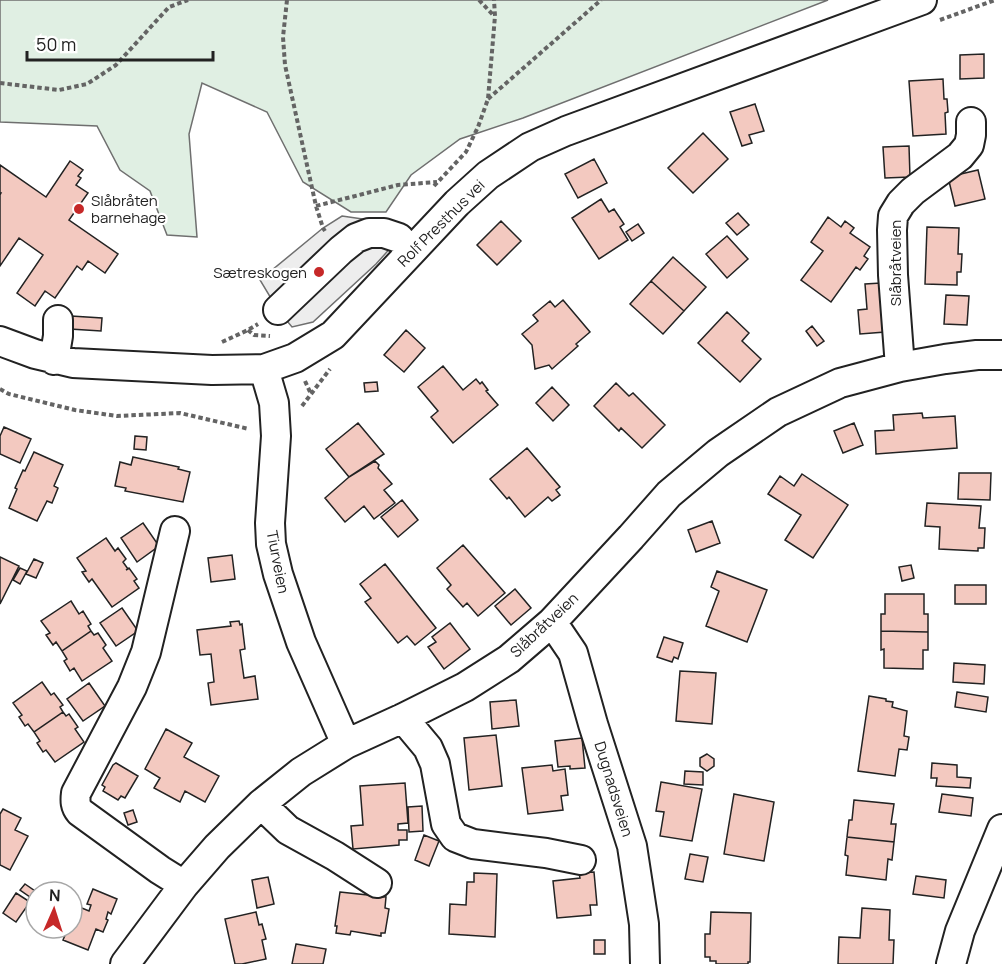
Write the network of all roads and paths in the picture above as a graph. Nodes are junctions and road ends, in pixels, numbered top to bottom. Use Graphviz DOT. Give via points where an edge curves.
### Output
graph roads {
  1 [pos="188,0"];
  2 [pos="287,0"];
  3 [pos="478,0"];
  4 [pos="495,0"];
  5 [pos="601,0"];
  6 [pos="995,0"];
  7 [pos="931,10"];
  8 [pos="495,16"];
  9 [pos="0,83"];
  10 [pos="971,122"];
  11 [pos="437,182"];
  12 [pos="316,206"];
  13 [pos="341,250"];
  14 [pos="411,252"];
  15 [pos="278,310"];
  16 [pos="58,320"];
  17 [pos="222,342"];
  18 [pos="0,343"];
  19 [pos="1002,355"];
  20 [pos="54,360"];
  21 [pos="900,367"];
  22 [pos="330,368"];
  23 [pos="264,369"];
  24 [pos="0,389"];
  25 [pos="276,436"];
  26 [pos="175,531"];
  27 [pos="552,622"];
  28 [pos="403,718"];
  29 [pos="346,744"];
  30 [pos="261,804"];
  31 [pos="1002,829"];
  32 [pos="581,860"];
  33 [pos="377,883"];
  34 [pos="184,885"];
  35 [pos="991,886"];
  36 [pos="125,964"];
  37 [pos="645,964"];
  38 [pos="951,964"];
  1 -- 9 [label="path" via="169,7 116,65 87,84 59,90"];
  2 -- 12 [label="path" via="285,65"];
  3 -- 8 [label="path"];
  4 -- 8 [label="path"];
  5 -- 8 [label="path" via="488,99"];
  6 -- 7 [label="path"];
  7 -- 14 [label="street, Rolf Presthus vei" via="566,131 530,147 488,175"];
  10 -- 21 [label="street, Slåbråtveien" via="969,145 960,156 913,191 893,216 892,275"];
  11 -- 12 [label="path" via="398,185"];
  12 -- 13 [label="path" via="323,228"];
  13 -- 14 [label="street" via="356,238 384,233 399,238"];
  13 -- 15 [label="street"];
  14 -- 23 [label="street, Rolf Presthus vei" via="333,335 295,358"];
  15 -- 17 [label="path"];
  16 -- 20 [label="street"];
  18 -- 20 [label="street, Rolf Presthus vei"];
  19 -- 21 [label="street, Slåbråtveien" via="956,357"];
  20 -- 23 [label="street, Rolf Presthus vei"];
  21 -- 27 [label="street, Slåbråtveien" via="840,383 778,412 718,453 669,494"];
  22 -- 25 [label="path"];
  23 -- 25 [label="street, Tiurveien" via="274,403"];
  24 -- 25 [label="path" via="75,410 117,416 180,413"];
  25 -- 29 [label="street, Tiurveien" via="271,544 301,642"];
  26 -- 34 [label="street" via="146,652 75,800 80,812"];
  27 -- 28 [label="street, Slåbråtveien" via="509,659 465,687"];
  27 -- 37 [label="street, Dugnadsveien" via="573,652 632,846 644,924"];
  28 -- 29 [label="street, Slåbråtveien"];
  28 -- 32 [label="street" via="428,748 435,764 446,824 455,837 473,844"];
  29 -- 30 [label="street, Slåbråtveien" via="301,772"];
  30 -- 33 [label="street" via="288,830"];
  30 -- 34 [label="street, Slåbråtveien"];
  31 -- 35 [label="street"];
  34 -- 36 [label="street, Slåbråtveien"];
  35 -- 38 [label="street" via="960,931"];
}
